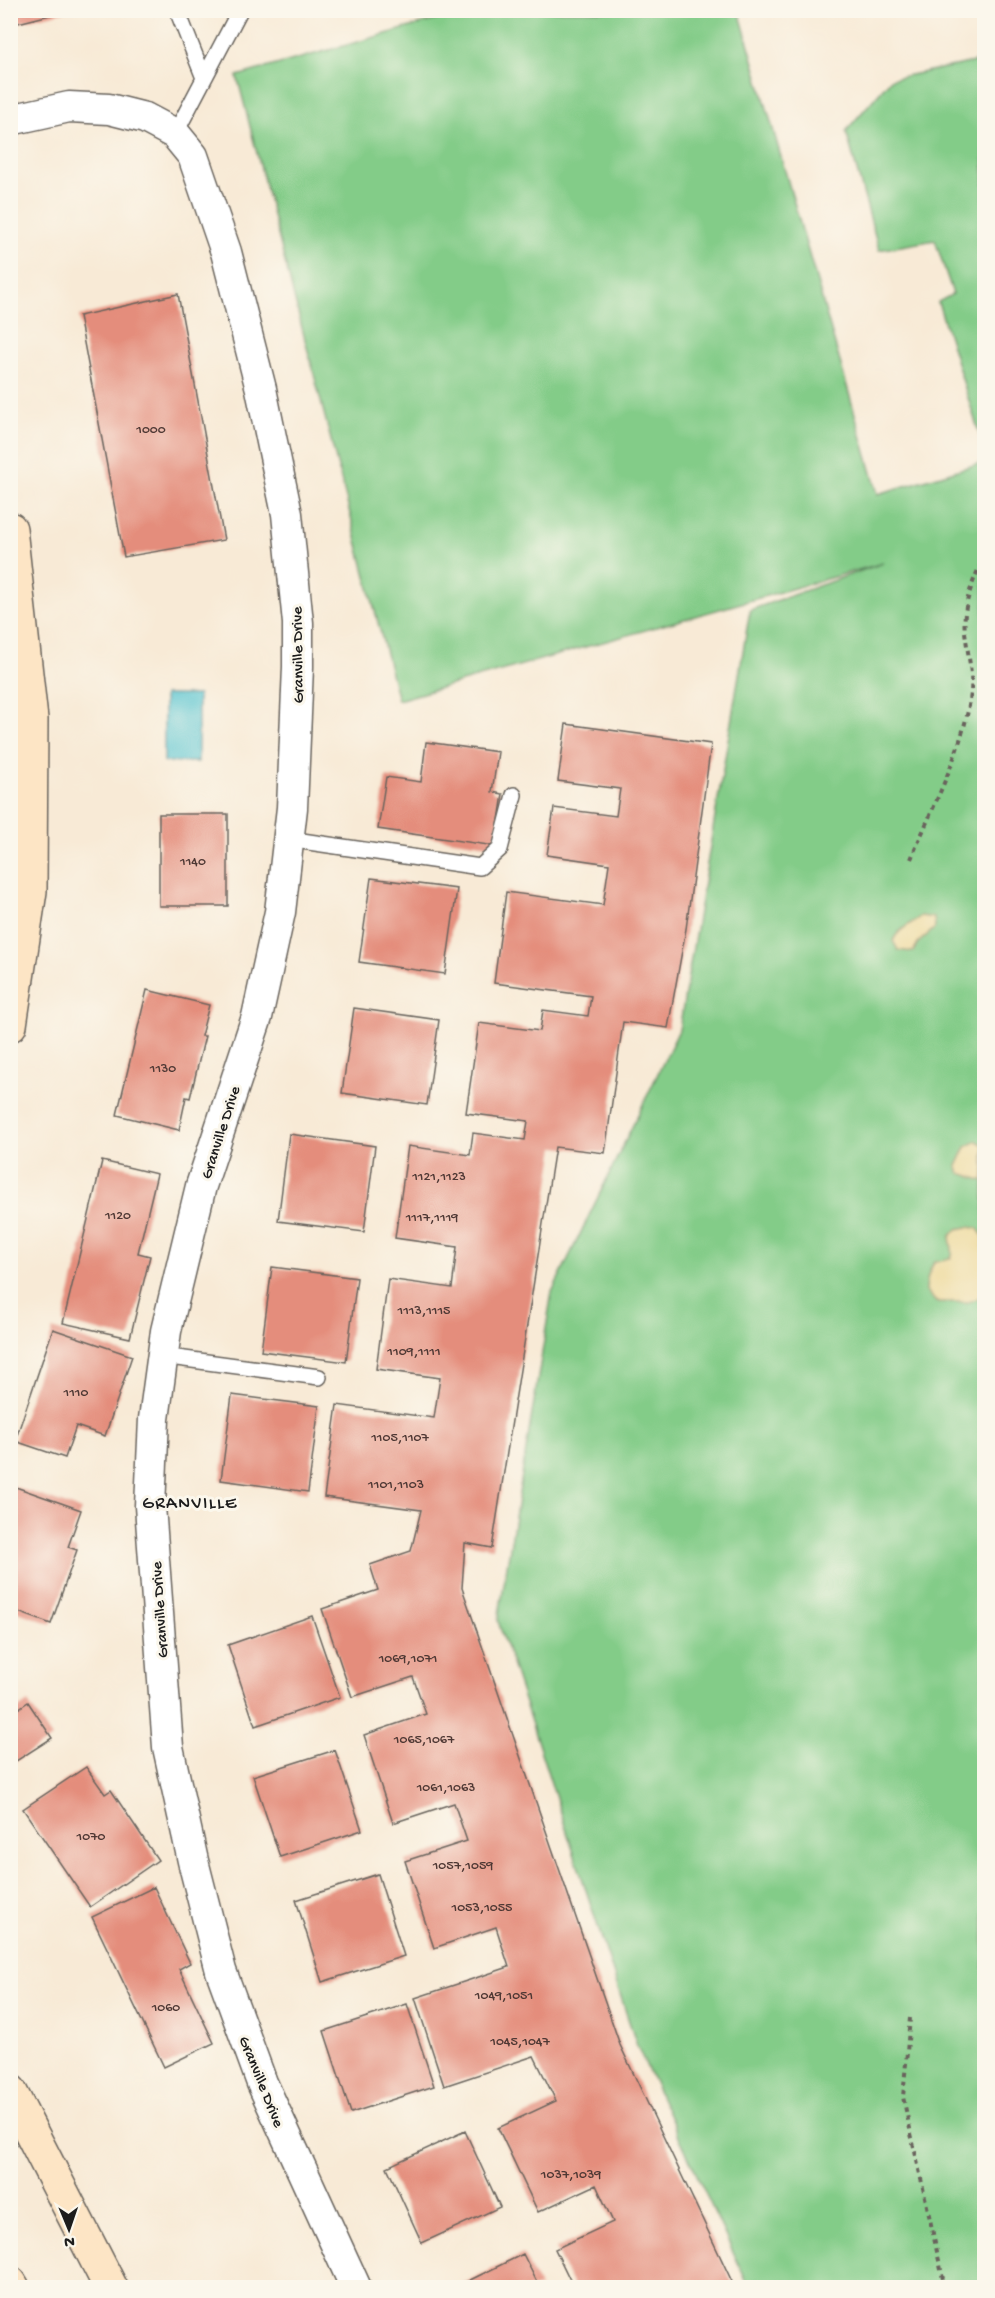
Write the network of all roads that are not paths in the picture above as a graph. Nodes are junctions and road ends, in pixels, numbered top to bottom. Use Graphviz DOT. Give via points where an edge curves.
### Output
graph roads {
  1 [pos="177,10"];
  2 [pos="240,10"];
  3 [pos="204,78"];
  4 [pos="10,120"];
  5 [pos="175,134"];
  6 [pos="10,529"];
  7 [pos="514,795"];
  8 [pos="288,839"];
  9 [pos="10,1025"];
  10 [pos="162,1356"];
  11 [pos="319,1377"];
  12 [pos="10,2091"];
  13 [pos="10,2283"];
  14 [pos="13,2288"];
  15 [pos="111,2288"];
  16 [pos="356,2288"];
  1 -- 3 [label="lane"];
  2 -- 3 [label="lane"];
  3 -- 5 [label="lane"];
  4 -- 5 [label="street, Granville Drive" via="69,106 109,109 145,118"];
  5 -- 8 [label="street, Granville Drive" via="194,156 226,252 261,389 286,514 298,622"];
  6 -- 9 [label="main road" via="31,730 30,891"];
  7 -- 8 [label="lane" via="500,849 480,867"];
  8 -- 10 [label="street, Granville Drive" via="280,912 257,1017 201,1186"];
  10 -- 11 [label="lane"];
  10 -- 16 [label="street, Granville Drive" via="150,1506 168,1747 221,1971 262,2083"];
  12 -- 15 [label="main road"];
  13 -- 14 [label="main road"];
}
